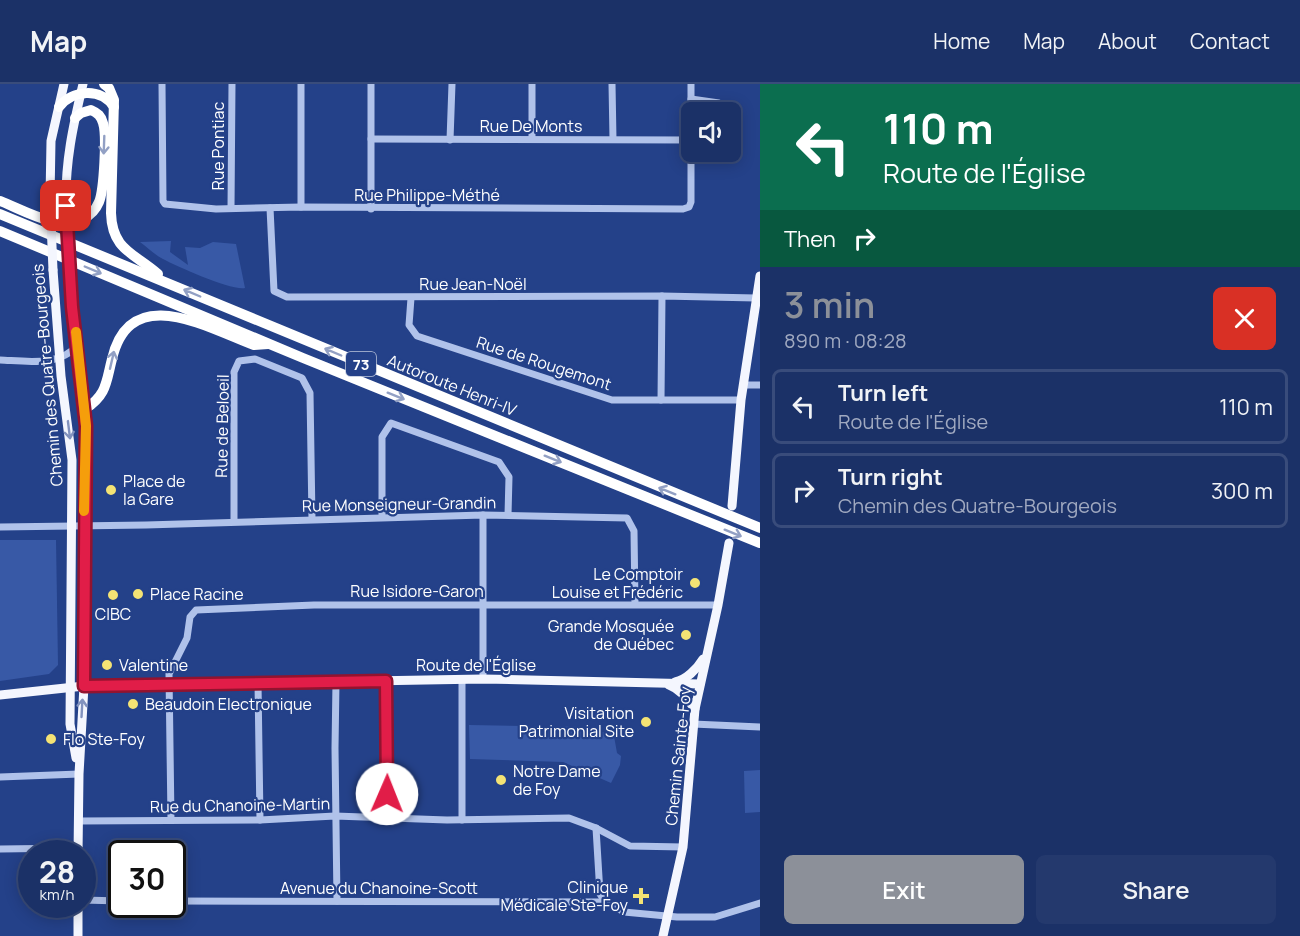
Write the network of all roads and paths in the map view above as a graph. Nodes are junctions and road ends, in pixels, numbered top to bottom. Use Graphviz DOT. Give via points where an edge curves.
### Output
graph roads {
  1 [pos="64,84"];
  2 [pos="104,84"];
  3 [pos="162,84"];
  4 [pos="232,84"];
  5 [pos="301,84"];
  6 [pos="370,84"];
  7 [pos="452,84"];
  8 [pos="532,84"];
  9 [pos="612,84"];
  10 [pos="692,84"];
  11 [pos="82,88"];
  12 [pos="691,99"];
  13 [pos="712,102"];
  14 [pos="58,107"];
  15 [pos="114,107"];
  16 [pos="75,117"];
  17 [pos="371,139"];
  18 [pos="532,139"];
  19 [pos="450,140"];
  20 [pos="613,140"];
  21 [pos="681,140"];
  22 [pos="691,162"];
  23 [pos="0,201"];
  24 [pos="301,207"];
  25 [pos="231,208"];
  26 [pos="270,208"];
  27 [pos="371,209"];
  28 [pos="0,214"];
  29 [pos="0,231"];
  30 [pos="760,276"];
  31 [pos="167,282"];
  32 [pos="662,296"];
  33 [pos="411,298"];
  34 [pos="756,298"];
  35 [pos="271,344"];
  36 [pos="77,345"];
  37 [pos="60,358"];
  38 [pos="0,360"];
  39 [pos="744,385"];
  40 [pos="760,385"];
  41 [pos="661,400"];
  42 [pos="741,400"];
  43 [pos="85,409"];
  44 [pos="732,506"];
  45 [pos="483,515"];
  46 [pos="508,515"];
  47 [pos="382,517"];
  48 [pos="312,519"];
  49 [pos="234,521"];
  50 [pos="72,525"];
  51 [pos="84,525"];
  52 [pos="0,527"];
  53 [pos="760,528"];
  54 [pos="729,543"];
  55 [pos="760,543"];
  56 [pos="482,604"];
  57 [pos="635,604"];
  58 [pos="718,605"];
  59 [pos="706,653"];
  60 [pos="483,679"];
  61 [pos="462,680"];
  62 [pos="386,681"];
  63 [pos="336,682"];
  64 [pos="258,683"];
  65 [pos="169,684"];
  66 [pos="667,684"];
  67 [pos="700,684"];
  68 [pos="84,686"];
  69 [pos="70,687"];
  70 [pos="0,695"];
  71 [pos="695,709"];
  72 [pos="693,724"];
  73 [pos="760,728"];
  74 [pos="79,773"];
  75 [pos="0,777"];
  76 [pos="335,816"];
  77 [pos="386,817"];
  78 [pos="171,820"];
  79 [pos="260,820"];
  80 [pos="462,820"];
  81 [pos="79,821"];
  82 [pos="597,828"];
  83 [pos="78,840"];
  84 [pos="683,848"];
  85 [pos="0,849"];
  86 [pos="18,849"];
  87 [pos="186,901"];
  88 [pos="337,901"];
  89 [pos="605,902"];
  90 [pos="760,903"];
  91 [pos="668,917"];
  92 [pos="78,918"];
  93 [pos="78,936"];
  94 [pos="663,936"];
  1 -- 14 [label="main road, Chemin des Quatre-Bourgeois"];
  2 -- 15 [label="highway" via="112,93"];
  3 -- 25 [label="street, Rue Philippe-Méthé" via="165,204"];
  4 -- 25 [label="street, Rue Pontiac"];
  5 -- 24 [label="street"];
  6 -- 17 [label="street"];
  7 -- 19 [label="street"];
  8 -- 18 [label="street"];
  9 -- 20 [label="street"];
  10 -- 12 [label="street"];
  11 -- 14 [label="highway"];
  11 -- 15 [label="highway" via="101,95"];
  11 -- 16 [label="main road, Chemin des Quatre-Bourgeois"];
  12 -- 13 [label="street"];
  14 -- 37 [label="main road, Chemin des Quatre-Bourgeois, bridge" via="51,141 50,198"];
  15 -- 31 [label="highway" via="114,230 129,254"];
  16 -- 23 [label="highway, one-way" via="91,110 100,116 104,127 102,188 93,211 78,221 61,222"];
  16 -- 36 [label="main road, Chemin des Quatre-Bourgeois, bridge" via="67,156 66,206"];
  17 -- 19 [label="street, Rue De Monts"];
  17 -- 27 [label="street"];
  18 -- 19 [label="street, Rue De Monts"];
  18 -- 20 [label="street, Rue De Monts"];
  20 -- 21 [label="street, Rue De Monts"];
  22 -- 27 [label="street, Rue Philippe-Méthé" via="691,202 683,209"];
  24 -- 26 [label="street, Rue Philippe-Méthé"];
  24 -- 27 [label="street, Rue Philippe-Méthé"];
  25 -- 26 [label="street, Rue Philippe-Méthé"];
  26 -- 33 [label="street, Rue Jean-Noël" via="274,291 287,297"];
  28 -- 31 [label="highway, Autoroute Henri-IV / 73"];
  29 -- 35 [label="highway, Autoroute Henri-IV / 73, one-way"];
  30 -- 34 [label="main road"];
  53 -- 31 [label="highway, Autoroute Henri-IV / 73, one-way"];
  32 -- 33 [label="street, Rue Jean-Noël"];
  32 -- 34 [label="street, Rue Jean-Noël"];
  32 -- 41 [label="street"];
  33 -- 41 [label="street, Rue de Rougemont" via="409,326 417,336 612,400"];
  34 -- 39 [label="main road"];
  43 -- 35 [label="highway, one-way" via="99,398 106,385 120,337 141,318 173,315 254,345"];
  35 -- 55 [label="highway, Autoroute Henri-IV / 73, one-way"];
  36 -- 37 [label="street"];
  36 -- 43 [label="main road, Chemin des Quatre-Bourgeois"];
  37 -- 38 [label="street"];
  37 -- 50 [label="main road, Chemin des Quatre-Bourgeois, one-way" via="72,460"];
  39 -- 40 [label="street"];
  39 -- 42 [label="main road"];
  41 -- 42 [label="street, Rue de Rougemont"];
  42 -- 44 [label="main road"];
  43 -- 51 [label="main road, Chemin des Quatre-Bourgeois"];
  45 -- 46 [label="street, Rue Monseigneur-Grandin"];
  45 -- 47 [label="street, Rue Monseigneur-Grandin"];
  45 -- 56 [label="street"];
  46 -- 47 [label="street" via="508,477 499,462 391,423 382,437"];
  46 -- 57 [label="street, Rue Monseigneur-Grandin" via="627,518 634,531"];
  47 -- 48 [label="street, Rue Monseigneur-Grandin"];
  48 -- 49 [label="street, Rue Monseigneur-Grandin"];
  48 -- 49 [label="street, Rue de Beloeil" via="310,393 302,378 255,359 239,361 234,372"];
  49 -- 51 [label="street, Rue Monseigneur-Grandin"];
  50 -- 51 [label="street, Rue Monseigneur-Grandin"];
  50 -- 52 [label="street, Rue Monseigneur-Grandin"];
  50 -- 69 [label="main road, Chemin des Quatre-Bourgeois"];
  51 -- 68 [label="main road, Chemin des Quatre-Bourgeois"];
  54 -- 58 [label="main road, Chemin Sainte-Foy"];
  56 -- 57 [label="street, Rue Isidore-Garon"];
  56 -- 60 [label="street"];
  56 -- 65 [label="street, Rue Isidore-Garon" via="196,610 172,665"];
  57 -- 58 [label="street, Rue Isidore-Garon"];
  58 -- 59 [label="main road, Chemin Sainte-Foy"];
  59 -- 66 [label="main road" via="698,667 680,681"];
  59 -- 67 [label="main road, Chemin Sainte-Foy"];
  60 -- 61 [label="main road, Route de l'Église"];
  60 -- 66 [label="main road, Route de l'Église"];
  61 -- 62 [label="main road, Route de l'Église"];
  61 -- 80 [label="street"];
  62 -- 63 [label="main road, Route de l'Église"];
  62 -- 77 [label="street"];
  63 -- 64 [label="main road, Route de l'Église"];
  63 -- 76 [label="street"];
  64 -- 65 [label="main road, Route de l'Église"];
  64 -- 79 [label="street"];
  65 -- 68 [label="main road, Route de l'Église"];
  65 -- 78 [label="street"];
  66 -- 67 [label="main road, Route de l'Église"];
  66 -- 71 [label="main road"];
  67 -- 71 [label="main road, Chemin Sainte-Foy"];
  68 -- 69 [label="main road, Route de l'Église"];
  74 -- 68 [label="main road, Chemin des Quatre-Bourgeois, one-way"];
  69 -- 70 [label="main road, Route de l'Église"];
  69 -- 74 [label="main road, Chemin des Quatre-Bourgeois" via="70,724"];
  71 -- 72 [label="main road, Chemin Sainte-Foy"];
  72 -- 73 [label="street"];
  72 -- 84 [label="main road, Chemin Sainte-Foy"];
  74 -- 75 [label="street"];
  74 -- 81 [label="main road, Chemin des Quatre-Bourgeois"];
  76 -- 77 [label="street, Rue du Chanoine-Martin"];
  76 -- 79 [label="street, Rue du Chanoine-Martin"];
  76 -- 88 [label="street"];
  77 -- 80 [label="street, Rue du Chanoine-Martin"];
  78 -- 79 [label="street, Rue du Chanoine-Martin"];
  78 -- 81 [label="street, Rue du Chanoine-Martin"];
  80 -- 82 [label="street, Rue du Chanoine-Martin" via="569,818"];
  81 -- 83 [label="main road, Chemin des Quatre-Bourgeois"];
  82 -- 84 [label="street, Rue du Chanoine-Martin" via="630,846"];
  82 -- 89 [label="street" via="600,894"];
  84 -- 91 [label="main road, Chemin Sainte-Foy"];
  85 -- 86 [label="street"];
  87 -- 88 [label="street, Avenue du Chanoine-Scott"];
  88 -- 89 [label="street, Avenue du Chanoine-Scott"];
  89 -- 91 [label="street, Avenue du Chanoine-Scott" via="624,912"];
  90 -- 91 [label="street, Avenue du Chanoine-Scott" via="715,917"];
  91 -- 94 [label="main road, Chemin Sainte-Foy"];
  92 -- 93 [label="main road"];
}
